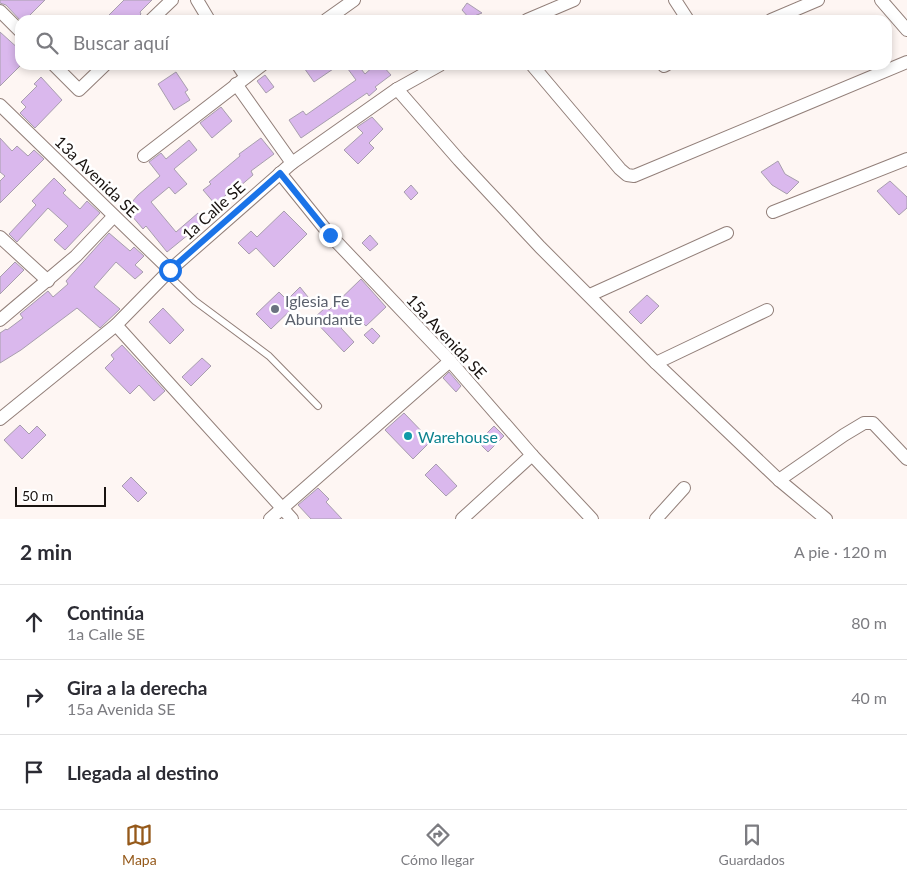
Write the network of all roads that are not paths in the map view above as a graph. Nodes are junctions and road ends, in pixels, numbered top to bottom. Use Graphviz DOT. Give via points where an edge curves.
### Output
graph roads {
  1 [pos="172,0"];
  2 [pos="197,0"];
  3 [pos="354,0"];
  4 [pos="574,0"];
  5 [pos="675,0"];
  6 [pos="818,0"];
  7 [pos="881,0"];
  8 [pos="0,11"];
  9 [pos="156,15"];
  10 [pos="207,15"];
  11 [pos="333,15"];
  12 [pos="539,15"];
  13 [pos="685,15"];
  14 [pos="783,15"];
  15 [pos="15,26"];
  16 [pos="907,30"];
  17 [pos="907,62"];
  18 [pos="892,68"];
  19 [pos="59,70"];
  20 [pos="100,70"];
  21 [pos="239,70"];
  22 [pos="255,70"];
  23 [pos="431,70"];
  24 [pos="536,70"];
  25 [pos="888,70"];
  26 [pos="241,80"];
  27 [pos="397,89"];
  28 [pos="0,105"];
  29 [pos="144,156"];
  30 [pos="907,159"];
  31 [pos="292,163"];
  32 [pos="280,173"];
  33 [pos="774,212"];
  34 [pos="114,216"];
  35 [pos="727,233"];
  36 [pos="0,237"];
  37 [pos="169,272"];
  38 [pos="48,281"];
  39 [pos="590,295"];
  40 [pos="767,310"];
  41 [pos="0,320"];
  42 [pos="116,325"];
  43 [pos="450,361"];
  44 [pos="656,363"];
  45 [pos="318,406"];
  46 [pos="0,419"];
  47 [pos="532,455"];
  48 [pos="907,459"];
  49 [pos="779,480"];
  50 [pos="684,488"];
  51 [pos="283,508"];
  52 [pos="589,518"];
  53 [pos="270,519"];
  54 [pos="292,519"];
  55 [pos="462,519"];
  56 [pos="656,519"];
  57 [pos="826,519"];
  1 -- 9 [label="street"];
  2 -- 10 [label="street"];
  3 -- 11 [label="street"];
  4 -- 12 [label="street"];
  5 -- 13 [label="street"];
  6 -- 14 [label="street"];
  7 -- 16 [label="street"];
  8 -- 15 [label="street"];
  17 -- 18 [label="street"];
  19 -- 20 [label="street" via="79,90"];
  21 -- 26 [label="street"];
  22 -- 26 [label="street"];
  23 -- 27 [label="street, 1a Calle SE"];
  24 -- 25 [label="street" via="620,169 634,176"];
  26 -- 29 [label="street"];
  26 -- 31 [label="street"];
  27 -- 31 [label="street, 1a Calle SE"];
  27 -- 39 [label="street" via="466,168"];
  28 -- 34 [label="street, 13a Avenida SE"];
  30 -- 33 [label="street"];
  31 -- 32 [label="street, 1a Calle SE"];
  32 -- 37 [label="street, 1a Calle SE"];
  32 -- 43 [label="street, 15a Avenida SE" via="330,235"];
  34 -- 37 [label="street, 13a Avenida SE"];
  34 -- 38 [label="street"];
  35 -- 39 [label="street"];
  36 -- 38 [label="street"];
  37 -- 42 [label="street, 1a Calle SE"];
  37 -- 45 [label="lane" via="195,301 269,356"];
  38 -- 41 [label="street"];
  39 -- 44 [label="street"];
  40 -- 44 [label="street"];
  42 -- 46 [label="street, 1a Calle SE"];
  42 -- 51 [label="street"];
  43 -- 47 [label="street, 15a Avenida SE"];
  43 -- 51 [label="street"];
  44 -- 49 [label="street"];
  47 -- 52 [label="street, 15a Avenida SE"];
  47 -- 55 [label="street"];
  48 -- 49 [label="street" via="873,423 864,424"];
  49 -- 57 [label="street"];
  50 -- 56 [label="street"];
  51 -- 53 [label="street"];
  51 -- 54 [label="street"];
}
